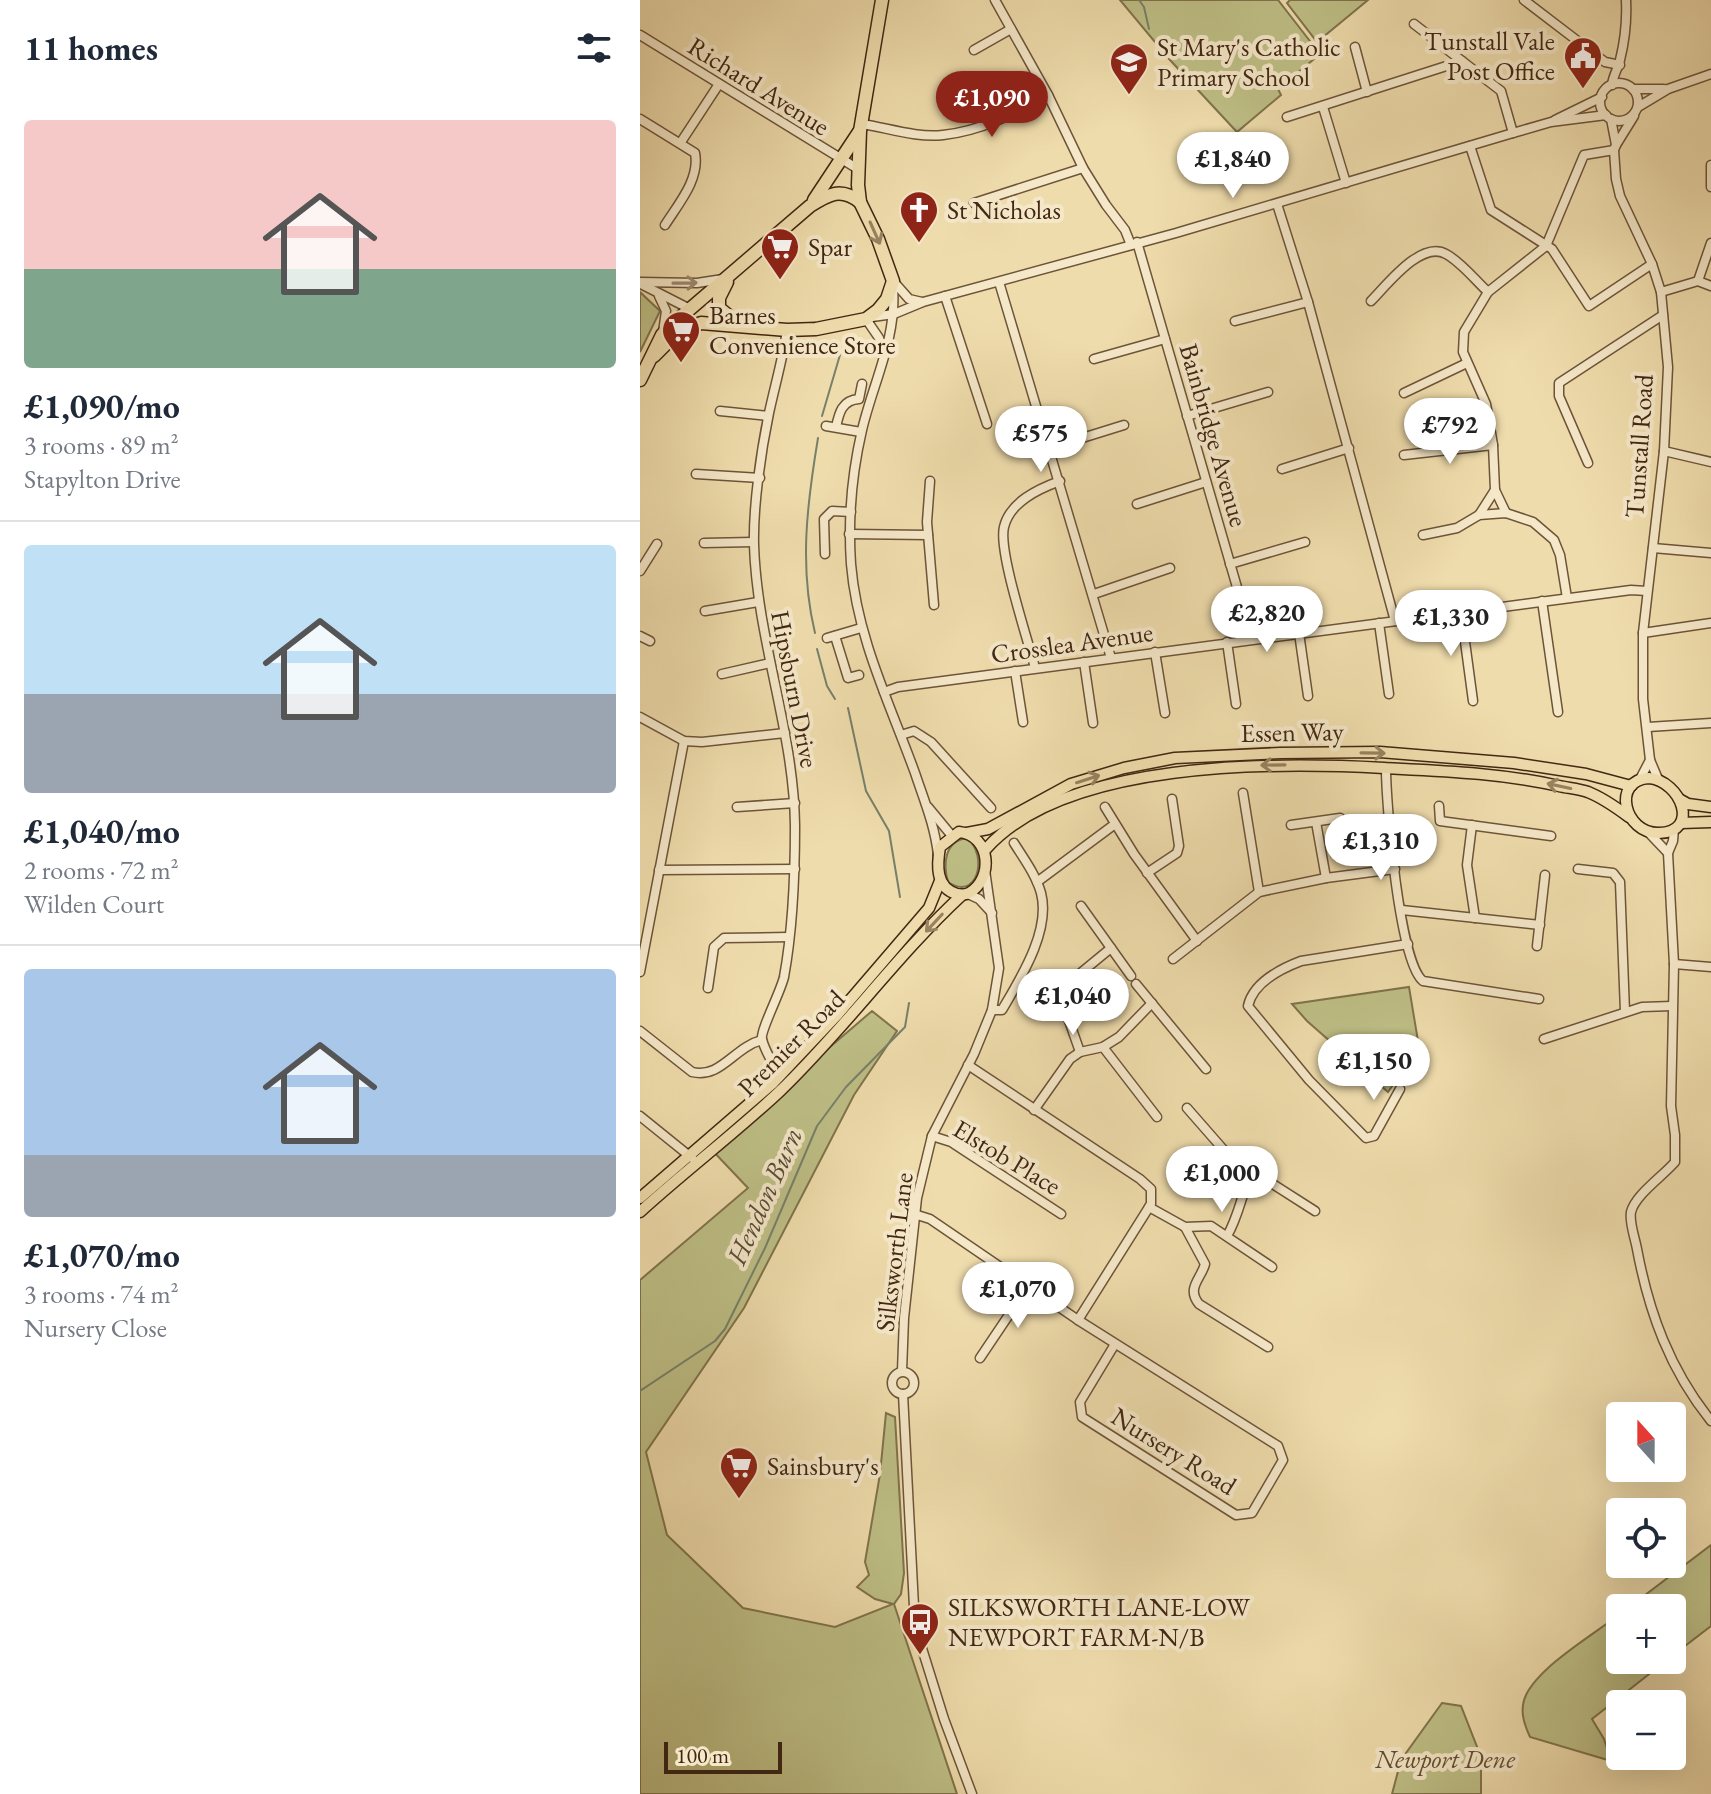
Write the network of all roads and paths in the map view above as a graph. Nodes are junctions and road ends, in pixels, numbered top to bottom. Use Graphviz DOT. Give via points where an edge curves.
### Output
graph roads {
  1 [pos="882,0"];
  2 [pos="995,0"];
  3 [pos="1524,0"];
  4 [pos="1626,0"];
  5 [pos="1414,24"];
  6 [pos="1011,29"];
  7 [pos="640,35"];
  8 [pos="1355,47"];
  9 [pos="974,50"];
  10 [pos="1462,61"];
  11 [pos="1620,65"];
  12 [pos="1711,74"];
  13 [pos="719,84"];
  14 [pos="1612,85"];
  15 [pos="1631,88"];
  16 [pos="1668,89"];
  17 [pos="1367,92"];
  18 [pos="1048,95"];
  19 [pos="1602,97"];
  20 [pos="1323,107"];
  21 [pos="1637,109"];
  22 [pos="1287,117"];
  23 [pos="1608,117"];
  24 [pos="640,119"];
  25 [pos="1551,122"];
  26 [pos="861,127"];
  27 [pos="1513,133"];
  28 [pos="681,142"];
  29 [pos="1470,146"];
  30 [pos="1615,147"];
  31 [pos="842,161"];
  32 [pos="1711,165"];
  33 [pos="1083,168"];
  34 [pos="858,169"];
  35 [pos="1346,183"];
  36 [pos="1711,187"];
  37 [pos="860,202"];
  38 [pos="974,203"];
  39 [pos="1277,204"];
  40 [pos="810,206"];
  41 [pos="665,225"];
  42 [pos="1711,243"];
  43 [pos="1134,244"];
  44 [pos="1546,246"];
  45 [pos="1652,264"];
  46 [pos="730,277"];
  47 [pos="1698,281"];
  48 [pos="999,282"];
  49 [pos="640,283"];
  50 [pos="893,284"];
  51 [pos="1711,286"];
  52 [pos="1488,292"];
  53 [pos="1661,292"];
  54 [pos="659,295"];
  55 [pos="945,296"];
  56 [pos="1371,301"];
  57 [pos="923,302"];
  58 [pos="1308,302"];
  59 [pos="690,309"];
  60 [pos="894,314"];
  61 [pos="1663,315"];
  62 [pos="869,318"];
  63 [pos="735,321"];
  64 [pos="1235,321"];
  65 [pos="752,326"];
  66 [pos="787,330"];
  67 [pos="662,335"];
  68 [pos="1165,339"];
  69 [pos="884,355"];
  70 [pos="654,356"];
  71 [pos="1094,359"];
  72 [pos="1467,363"];
  73 [pos="640,380"];
  74 [pos="862,384"];
  75 [pos="1268,392"];
  76 [pos="1404,393"];
  77 [pos="720,411"];
  78 [pos="768,416"];
  79 [pos="1187,416"];
  80 [pos="987,424"];
  81 [pos="1124,425"];
  82 [pos="861,432"];
  83 [pos="1493,445"];
  84 [pos="1050,448"];
  85 [pos="1349,448"];
  86 [pos="1664,451"];
  87 [pos="1404,455"];
  88 [pos="1711,462"];
  89 [pos="1588,463"];
  90 [pos="1282,469"];
  91 [pos="696,474"];
  92 [pos="760,478"];
  93 [pos="930,481"];
  94 [pos="1060,481"];
  95 [pos="1206,482"];
  96 [pos="1495,490"];
  97 [pos="1137,504"];
  98 [pos="851,512"];
  99 [pos="1506,513"];
  100 [pos="1479,515"];
  101 [pos="849,534"];
  102 [pos="928,535"];
  103 [pos="1423,535"];
  104 [pos="753,542"];
  105 [pos="1305,542"];
  106 [pos="704,543"];
  107 [pos="657,544"];
  108 [pos="1653,548"];
  109 [pos="1711,553"];
  110 [pos="825,554"];
  111 [pos="1230,564"];
  112 [pos="1170,568"];
  113 [pos="640,571"];
  114 [pos="1647,591"];
  115 [pos="1094,594"];
  116 [pos="1567,598"];
  117 [pos="1542,601"];
  118 [pos="758,602"];
  119 [pos="934,605"];
  120 [pos="705,611"];
  121 [pos="1461,612"];
  122 [pos="1395,621"];
  123 [pos="1379,623"];
  124 [pos="1711,623"];
  125 [pos="861,628"];
  126 [pos="1299,633"];
  127 [pos="1643,633"];
  128 [pos="640,636"];
  129 [pos="1252,639"];
  130 [pos="650,641"];
  131 [pos="1227,642"];
  132 [pos="1155,652"];
  133 [pos="1111,658"];
  134 [pos="1084,662"];
  135 [pos="770,663"];
  136 [pos="1035,668"];
  137 [pos="1015,671"];
  138 [pos="722,674"];
  139 [pos="859,675"];
  140 [pos="884,692"];
  141 [pos="1389,694"];
  142 [pos="1308,696"];
  143 [pos="1473,701"];
  144 [pos="1236,704"];
  145 [pos="1558,712"];
  146 [pos="1165,713"];
  147 [pos="640,717"];
  148 [pos="1023,722"];
  149 [pos="1093,723"];
  150 [pos="1711,723"];
  151 [pos="1648,727"];
  152 [pos="785,733"];
  153 [pos="901,735"];
  154 [pos="684,741"];
  155 [pos="1650,760"];
  156 [pos="1386,768"];
  157 [pos="1658,779"];
  158 [pos="1636,782"];
  159 [pos="1243,793"];
  160 [pos="1172,799"];
  161 [pos="1679,799"];
  162 [pos="795,803"];
  163 [pos="925,803"];
  164 [pos="1439,806"];
  165 [pos="737,807"];
  166 [pos="1105,807"];
  167 [pos="1711,807"];
  168 [pos="991,808"];
  169 [pos="1629,817"];
  170 [pos="1340,818"];
  171 [pos="1316,822"];
  172 [pos="1711,822"];
  173 [pos="1115,824"];
  174 [pos="1291,825"];
  175 [pos="1472,825"];
  176 [pos="1677,826"];
  177 [pos="1648,832"];
  178 [pos="967,833"];
  179 [pos="952,836"];
  180 [pos="1551,836"];
  181 [pos="1014,843"];
  182 [pos="986,849"];
  183 [pos="1668,853"];
  184 [pos="938,860"];
  185 [pos="795,869"];
  186 [pos="985,869"];
  187 [pos="1395,869"];
  188 [pos="1578,869"];
  189 [pos="659,870"];
  190 [pos="1147,873"];
  191 [pos="1545,875"];
  192 [pos="1326,878"];
  193 [pos="940,881"];
  194 [pos="1037,882"];
  195 [pos="1259,892"];
  196 [pos="965,894"];
  197 [pos="1081,906"];
  198 [pos="1402,910"];
  199 [pos="993,914"];
  200 [pos="1475,918"];
  201 [pos="1540,925"];
  202 [pos="789,937"];
  203 [pos="1197,941"];
  204 [pos="1408,944"];
  205 [pos="1537,946"];
  206 [pos="1111,948"];
  207 [pos="1173,959"];
  208 [pos="1674,964"];
  209 [pos="1711,967"];
  210 [pos="640,972"];
  211 [pos="708,988"];
  212 [pos="1539,999"];
  213 [pos="1152,1003"];
  214 [pos="1672,1006"];
  215 [pos="992,1010"];
  216 [pos="1625,1012"];
  217 [pos="640,1031"];
  218 [pos="1544,1039"];
  219 [pos="762,1040"];
  220 [pos="1103,1047"];
  221 [pos="769,1052"];
  222 [pos="1080,1052"];
  223 [pos="793,1062"];
  224 [pos="968,1065"];
  225 [pos="1206,1069"];
  226 [pos="777,1078"];
  227 [pos="1400,1089"];
  228 [pos="1187,1108"];
  229 [pos="1034,1110"];
  230 [pos="640,1116"];
  231 [pos="1157,1117"];
  232 [pos="932,1136"];
  233 [pos="693,1159"];
  234 [pos="1252,1171"];
  235 [pos="640,1198"];
  236 [pos="1149,1207"];
  237 [pos="1315,1211"];
  238 [pos="640,1212"];
  239 [pos="914,1214"];
  240 [pos="1061,1214"];
  241 [pos="1185,1227"];
  242 [pos="1227,1236"];
  243 [pos="1272,1267"];
  244 [pos="1029,1285"];
  245 [pos="1078,1320"];
  246 [pos="1115,1344"];
  247 [pos="1268,1347"];
  248 [pos="980,1358"];
  249 [pos="902,1371"];
  250 [pos="903,1394"];
  251 [pos="1711,1421"];
  252 [pos="972,1794"];
  1 -- 26 [label="highway"];
  2 -- 6 [label="street, Bainbridge Avenue"];
  3 -- 11 [label="street" via="1605,62"];
  4 -- 11 [label="street"];
  5 -- 10 [label="street"];
  6 -- 9 [label="street"];
  6 -- 18 [label="street, Bainbridge Avenue"];
  7 -- 13 [label="street, Richard Avenue"];
  8 -- 17 [label="street"];
  10 -- 17 [label="street"];
  10 -- 27 [label="street" via="1501,91"];
  11 -- 14 [label="street"];
  11 -- 15 [label="street"];
  12 -- 16 [label="street"];
  13 -- 28 [label="street"];
  13 -- 31 [label="street, Richard Avenue"];
  14 -- 15 [label="street"];
  14 -- 19 [label="street"];
  15 -- 16 [label="street"];
  15 -- 21 [label="street"];
  16 -- 21 [label="street"];
  17 -- 20 [label="street"];
  18 -- 26 [label="street" via="1000,119 942,135"];
  18 -- 33 [label="street, Bainbridge Avenue"];
  19 -- 23 [label="street"];
  19 -- 25 [label="street"];
  20 -- 22 [label="street"];
  20 -- 35 [label="street"];
  21 -- 23 [label="street" via="1627,120"];
  21 -- 30 [label="street"];
  23 -- 25 [label="street"];
  23 -- 30 [label="street, Tunstall Road"];
  24 -- 28 [label="street"];
  25 -- 27 [label="street"];
  26 -- 31 [label="highway"];
  26 -- 34 [label="highway"];
  27 -- 29 [label="street"];
  28 -- 41 [label="street" via="695,153 698,166"];
  29 -- 35 [label="street"];
  29 -- 44 [label="street" via="1491,210"];
  30 -- 44 [label="street" via="1584,155"];
  30 -- 45 [label="street, Tunstall Road" via="1620,196"];
  31 -- 34 [label="street, Richard Avenue"];
  31 -- 40 [label="highway"];
  32 -- 36 [label="street"];
  33 -- 38 [label="street"];
  33 -- 43 [label="street, Bainbridge Avenue"];
  34 -- 37 [label="highway"];
  35 -- 39 [label="street"];
  37 -- 40 [label="highway" via="835,192"];
  37 -- 50 [label="highway, one-way"];
  39 -- 43 [label="street"];
  39 -- 58 [label="street"];
  40 -- 46 [label="highway"];
  42 -- 47 [label="street"];
  43 -- 48 [label="street"];
  43 -- 68 [label="street, Bainbridge Avenue"];
  44 -- 45 [label="street" via="1589,306"];
  44 -- 52 [label="street"];
  45 -- 53 [label="street, Tunstall Road"];
  49 -- 46 [label="street, one-way"];
  46 -- 59 [label="highway"];
  46 -- 63 [label="highway" via="719,308"];
  47 -- 51 [label="street"];
  47 -- 53 [label="street"];
  48 -- 55 [label="street"];
  48 -- 84 [label="street"];
  49 -- 54 [label="street"];
  50 -- 57 [label="street" via="909,299"];
  50 -- 60 [label="street"];
  50 -- 62 [label="highway"];
  52 -- 56 [label="street" via="1446,254 1432,250 1413,259"];
  52 -- 72 [label="street" via="1464,332"];
  53 -- 61 [label="street, Tunstall Road"];
  54 -- 59 [label="street"];
  54 -- 67 [label="street" via="666,311"];
  55 -- 57 [label="street"];
  55 -- 80 [label="street"];
  57 -- 60 [label="street"];
  58 -- 64 [label="street"];
  58 -- 85 [label="street"];
  59 -- 63 [label="highway"];
  59 -- 67 [label="highway"];
  60 -- 62 [label="street"];
  60 -- 69 [label="street"];
  61 -- 86 [label="street, Tunstall Road" via="1668,367"];
  61 -- 89 [label="street" via="1559,383 1559,396"];
  62 -- 66 [label="highway"];
  62 -- 69 [label="street"];
  63 -- 65 [label="highway"];
  65 -- 66 [label="highway"];
  65 -- 70 [label="highway" via="693,325"];
  66 -- 78 [label="street, Hipsburn Drive"];
  67 -- 70 [label="highway"];
  68 -- 71 [label="street"];
  68 -- 79 [label="street, Bainbridge Avenue"];
  69 -- 82 [label="street"];
  70 -- 73 [label="highway"];
  72 -- 76 [label="street"];
  72 -- 83 [label="street" via="1486,404"];
  74 -- 82 [label="street" via="859,399 846,402 831,426"];
  75 -- 79 [label="street"];
  77 -- 78 [label="street"];
  78 -- 92 [label="street, Hipsburn Drive"];
  79 -- 95 [label="street, Bainbridge Avenue"];
  81 -- 84 [label="street"];
  82 -- 98 [label="street"];
  83 -- 87 [label="street"];
  83 -- 96 [label="street"];
  84 -- 94 [label="street"];
  85 -- 90 [label="street"];
  85 -- 122 [label="street"];
  86 -- 88 [label="street"];
  86 -- 108 [label="street, Tunstall Road"];
  91 -- 92 [label="street"];
  92 -- 104 [label="street, Hipsburn Drive"];
  93 -- 102 [label="street"];
  94 -- 115 [label="street"];
  94 -- 136 [label="street" via="1037,489 1018,504 1004,527 1004,549"];
  95 -- 97 [label="street"];
  95 -- 111 [label="street, Bainbridge Avenue"];
  96 -- 99 [label="street"];
  96 -- 100 [label="street"];
  98 -- 101 [label="street"];
  98 -- 110 [label="street" via="832,511 824,519"];
  99 -- 100 [label="street"];
  99 -- 116 [label="street" via="1533,522 1554,540"];
  100 -- 103 [label="street" via="1457,528"];
  101 -- 102 [label="street"];
  101 -- 125 [label="street"];
  102 -- 119 [label="street"];
  104 -- 106 [label="street"];
  104 -- 118 [label="street, Hipsburn Drive"];
  105 -- 111 [label="street"];
  107 -- 113 [label="street"];
  108 -- 109 [label="street"];
  108 -- 114 [label="street, Tunstall Road"];
  111 -- 129 [label="street, Bainbridge Avenue"];
  112 -- 115 [label="street"];
  114 -- 116 [label="street, Crosslea Avenue"];
  114 -- 127 [label="street, Tunstall Road"];
  115 -- 133 [label="street"];
  116 -- 117 [label="street, Crosslea Avenue"];
  117 -- 121 [label="street, Crosslea Avenue"];
  117 -- 145 [label="street"];
  118 -- 120 [label="street"];
  118 -- 135 [label="street, Hipsburn Drive"];
  121 -- 122 [label="street, Crosslea Avenue"];
  121 -- 143 [label="street"];
  122 -- 123 [label="street, Crosslea Avenue"];
  123 -- 126 [label="street, Crosslea Avenue"];
  123 -- 141 [label="street"];
  124 -- 127 [label="street"];
  125 -- 139 [label="street" via="831,637 848,678"];
  125 -- 140 [label="street"];
  126 -- 129 [label="street, Crosslea Avenue"];
  126 -- 142 [label="street"];
  127 -- 151 [label="street, Tunstall Road"];
  128 -- 130 [label="street"];
  129 -- 131 [label="street, Crosslea Avenue"];
  131 -- 132 [label="street, Crosslea Avenue"];
  131 -- 144 [label="street"];
  132 -- 133 [label="street, Crosslea Avenue"];
  132 -- 146 [label="street"];
  133 -- 134 [label="street, Crosslea Avenue"];
  134 -- 136 [label="street, Crosslea Avenue"];
  134 -- 149 [label="street"];
  135 -- 138 [label="street"];
  135 -- 152 [label="street, Hipsburn Drive"];
  136 -- 137 [label="street, Crosslea Avenue"];
  137 -- 140 [label="street, Crosslea Avenue"];
  137 -- 148 [label="street"];
  140 -- 153 [label="street"];
  147 -- 154 [label="street"];
  150 -- 151 [label="street"];
  151 -- 155 [label="street, Tunstall Road"];
  152 -- 154 [label="street"];
  152 -- 162 [label="street, Hipsburn Drive"];
  153 -- 163 [label="street"];
  153 -- 168 [label="street" via="914,731 931,742"];
  154 -- 189 [label="street"];
  155 -- 157 [label="street, Tunstall Road"];
  155 -- 158 [label="street"];
  169 -- 156 [label="main road, Essen Way, one-way" via="1588,792 1523,778"];
  156 -- 182 [label="main road, Essen Way, one-way" via="1256,766 1131,781 1049,807 999,834"];
  156 -- 187 [label="street"];
  157 -- 158 [label="main road"];
  157 -- 161 [label="main road, Tunstall Road"];
  158 -- 169 [label="main road" via="1625,808"];
  178 -- 158 [label="main road, Essen Way, one-way" via="988,829 1071,784 1175,758 1380,752 1514,763"];
  159 -- 195 [label="street"];
  160 -- 190 [label="street" via="1177,853"];
  161 -- 167 [label="main road"];
  161 -- 176 [label="main road"];
  162 -- 165 [label="street"];
  162 -- 185 [label="street, Hipsburn Drive"];
  163 -- 179 [label="street"];
  163 -- 184 [label="street"];
  164 -- 175 [label="street" via="1440,821"];
  166 -- 173 [label="street"];
  169 -- 177 [label="main road"];
  170 -- 171 [label="street"];
  171 -- 174 [label="street"];
  171 -- 192 [label="street"];
  172 -- 176 [label="main road"];
  173 -- 190 [label="street"];
  173 -- 194 [label="street"];
  175 -- 180 [label="street"];
  175 -- 200 [label="street" via="1467,865"];
  176 -- 177 [label="main road"];
  176 -- 183 [label="street"];
  177 -- 183 [label="street"];
  178 -- 179 [label="main road"];
  178 -- 182 [label="main road"];
  179 -- 184 [label="main road" via="940,847"];
  181 -- 194 [label="street"];
  182 -- 186 [label="main road"];
  183 -- 208 [label="street"];
  184 -- 193 [label="main road"];
  185 -- 189 [label="street"];
  185 -- 202 [label="street, Hipsburn Drive"];
  186 -- 196 [label="main road, Premier Road" via="977,886"];
  186 -- 199 [label="street, Silksworth Lane"];
  187 -- 192 [label="street"];
  187 -- 198 [label="street"];
  188 -- 216 [label="street" via="1613,873 1620,882"];
  189 -- 210 [label="street"];
  190 -- 203 [label="street"];
  191 -- 201 [label="street"];
  192 -- 195 [label="street"];
  193 -- 196 [label="main road" via="953,893"];
  193 -- 223 [label="main road, Premier Road" via="929,908 899,945"];
  194 -- 215 [label="street" via="1042,923 1023,974 1002,1010"];
  195 -- 203 [label="street"];
  196 -- 199 [label="street" via="979,899"];
  196 -- 233 [label="main road, Premier Road, one-way" via="780,1091"];
  197 -- 206 [label="street"];
  198 -- 200 [label="street"];
  198 -- 204 [label="street"];
  199 -- 215 [label="street, Silksworth Lane" via="999,968"];
  200 -- 201 [label="street"];
  201 -- 205 [label="street"];
  202 -- 211 [label="street" via="724,938 714,947"];
  202 -- 219 [label="street, Hipsburn Drive" via="783,979"];
  203 -- 207 [label="street"];
  204 -- 212 [label="street" via="1413,968 1423,981"];
  204 -- 227 [label="street" via="1288,966 1251,995 1248,1006 1366,1138 1374,1136"];
  206 -- 213 [label="street"];
  206 -- 222 [label="street" via="1066,985 1061,998"];
  208 -- 209 [label="street"];
  208 -- 214 [label="street"];
  213 -- 220 [label="street"];
  213 -- 225 [label="street"];
  214 -- 216 [label="street"];
  214 -- 251 [label="street" via="1675,1162 1638,1198 1630,1214 1659,1333 1693,1400"];
  215 -- 224 [label="street, Silksworth Lane"];
  216 -- 218 [label="street"];
  217 -- 219 [label="street" via="701,1074"];
  219 -- 221 [label="street"];
  220 -- 222 [label="street"];
  220 -- 231 [label="street"];
  221 -- 223 [label="street"];
  221 -- 226 [label="street"];
  222 -- 229 [label="street"];
  223 -- 226 [label="main road, Premier Road"];
  224 -- 229 [label="street"];
  224 -- 232 [label="street, Silksworth Lane"];
  226 -- 233 [label="main road, Premier Road"];
  228 -- 234 [label="street" via="1229,1156"];
  229 -- 236 [label="street" via="1145,1183 1152,1193"];
  230 -- 233 [label="street"];
  232 -- 239 [label="street, Silksworth Lane"];
  232 -- 240 [label="street, Elstob Place" via="951,1142"];
  233 -- 235 [label="main road, Premier Road"];
  233 -- 238 [label="main road, Premier Road"];
  234 -- 237 [label="street"];
  234 -- 242 [label="street"];
  236 -- 241 [label="street"];
  236 -- 245 [label="street"];
  239 -- 244 [label="street, Nursery Road" via="930,1219"];
  239 -- 249 [label="street, Silksworth Lane"];
  241 -- 242 [label="street" via="1211,1226"];
  241 -- 247 [label="street" via="1205,1264 1194,1285 1195,1299"];
  242 -- 243 [label="street"];
  244 -- 245 [label="street, Nursery Road"];
  244 -- 248 [label="street"];
  245 -- 246 [label="street, Nursery Road"];
  246 -- 246 [label="street, Nursery Road" via="1278,1446 1283,1460 1252,1513 1236,1515 1082,1417 1080,1402"];
  249 -- 250 [label="street, Silksworth Lane" via="892,1383"];
  249 -- 250 [label="street, Silksworth Lane" via="915,1382"];
  250 -- 252 [label="street, Silksworth Lane" via="915,1626"];
}
